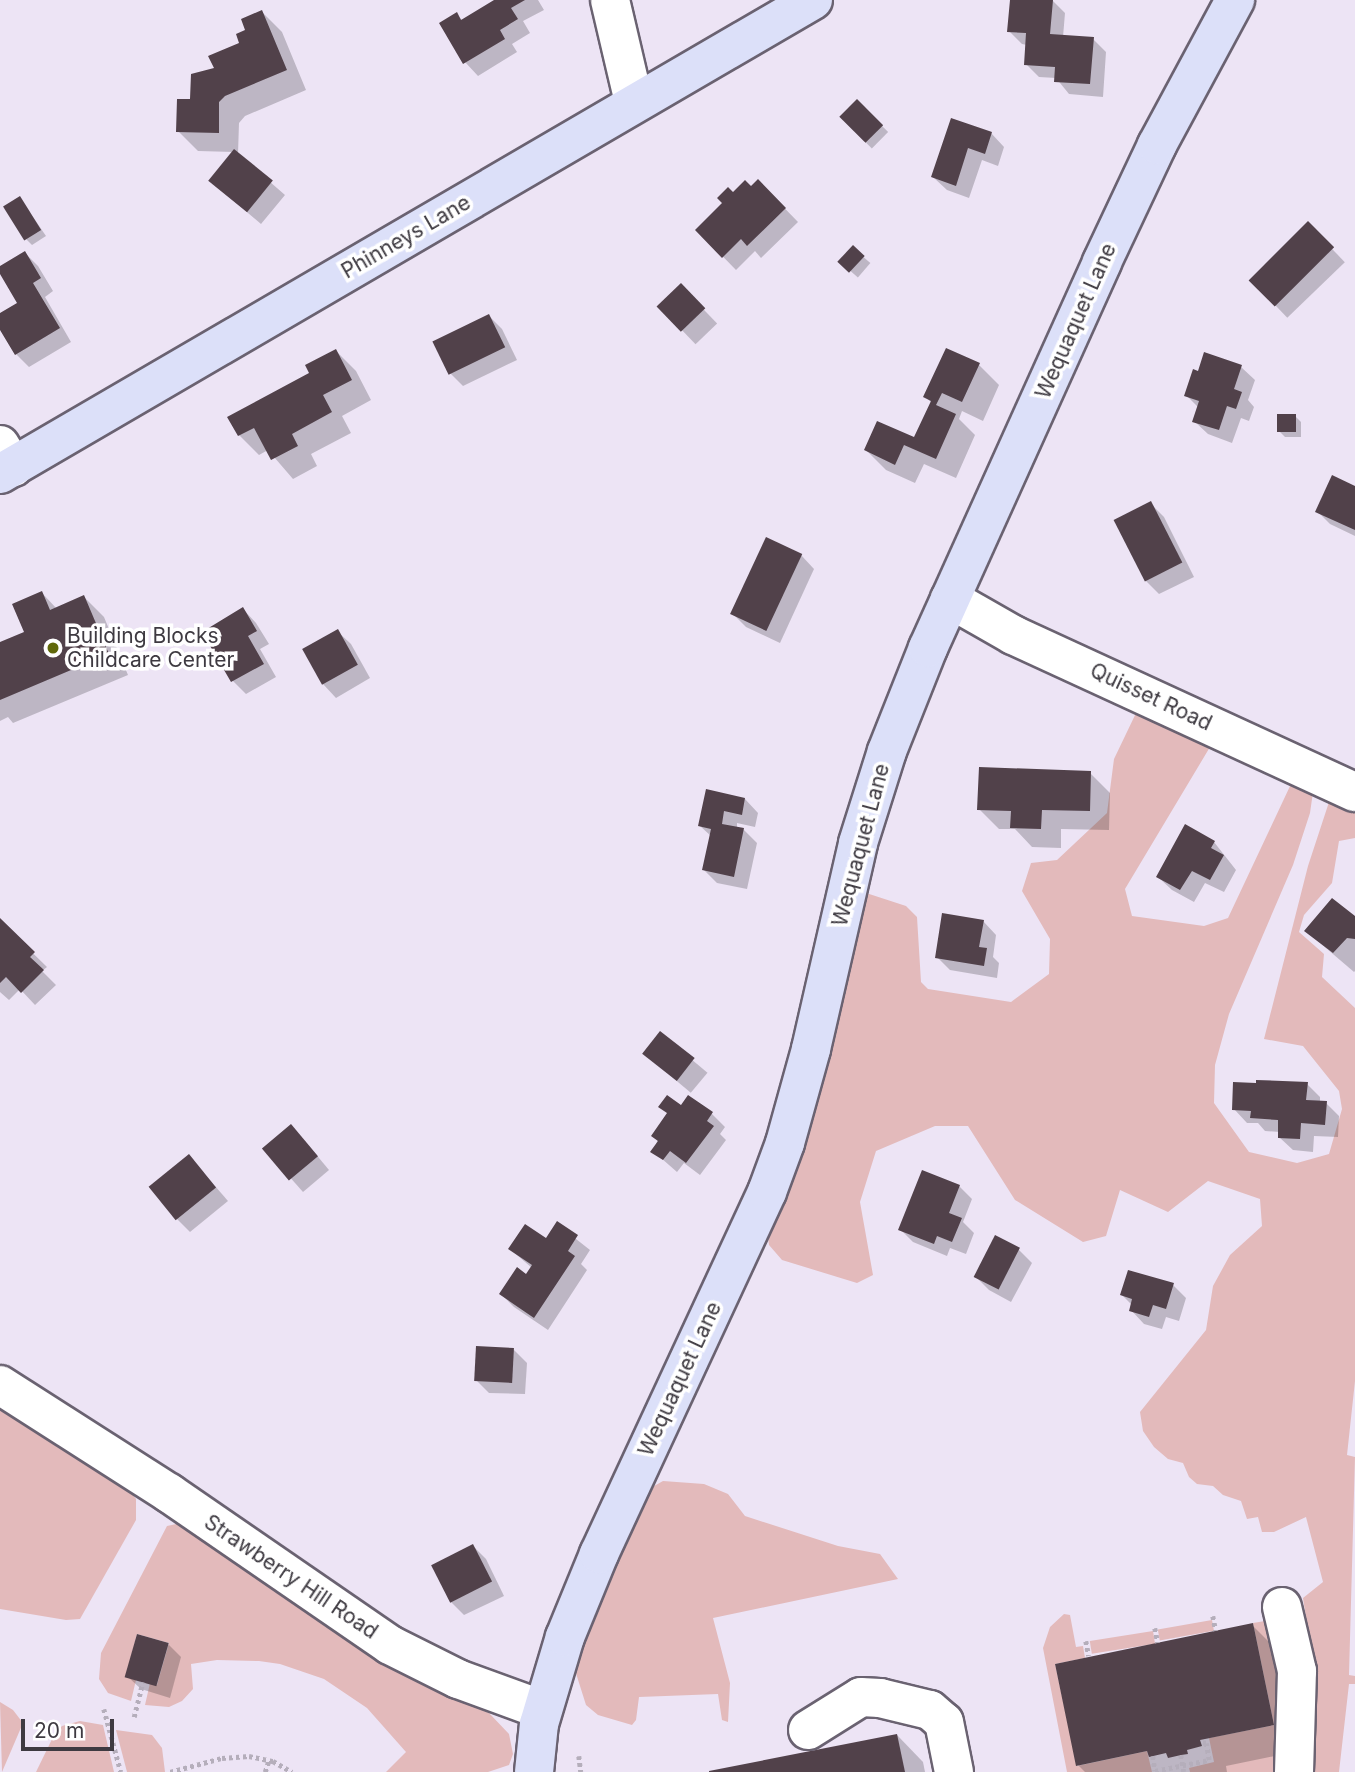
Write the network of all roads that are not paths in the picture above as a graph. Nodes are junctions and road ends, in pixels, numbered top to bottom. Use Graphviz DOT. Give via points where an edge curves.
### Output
graph roads {
  1 [pos="610,0"];
  2 [pos="813,0"];
  3 [pos="1235,0"];
  4 [pos="634,102"];
  5 [pos="4,462"];
  6 [pos="950,598"];
  7 [pos="1355,792"];
  8 [pos="0,1385"];
  9 [pos="1282,1607"];
  10 [pos="543,1710"];
  11 [pos="808,1730"];
  12 [pos="534,1772"];
  13 [pos="954,1772"];
  14 [pos="1294,1772"];
  1 -- 4 [label="street"];
  2 -- 4 [label="main road, Phinneys Lane"];
  3 -- 6 [label="main road, Wequaquet Lane" via="1157,145"];
  4 -- 5 [label="main road, Phinneys Lane"];
  6 -- 7 [label="street, Quisset Road" via="1013,635"];
  6 -- 10 [label="main road, Wequaquet Lane" via="858,843 811,1049 767,1192 599,1554 565,1637"];
  8 -- 10 [label="street, Strawberry Hill Road" via="169,1493 390,1645 458,1679"];
  9 -- 14 [label="street" via="1297,1671"];
  10 -- 12 [label="main road"];
  11 -- 13 [label="street" via="861,1697 930,1710 948,1731"];
}
